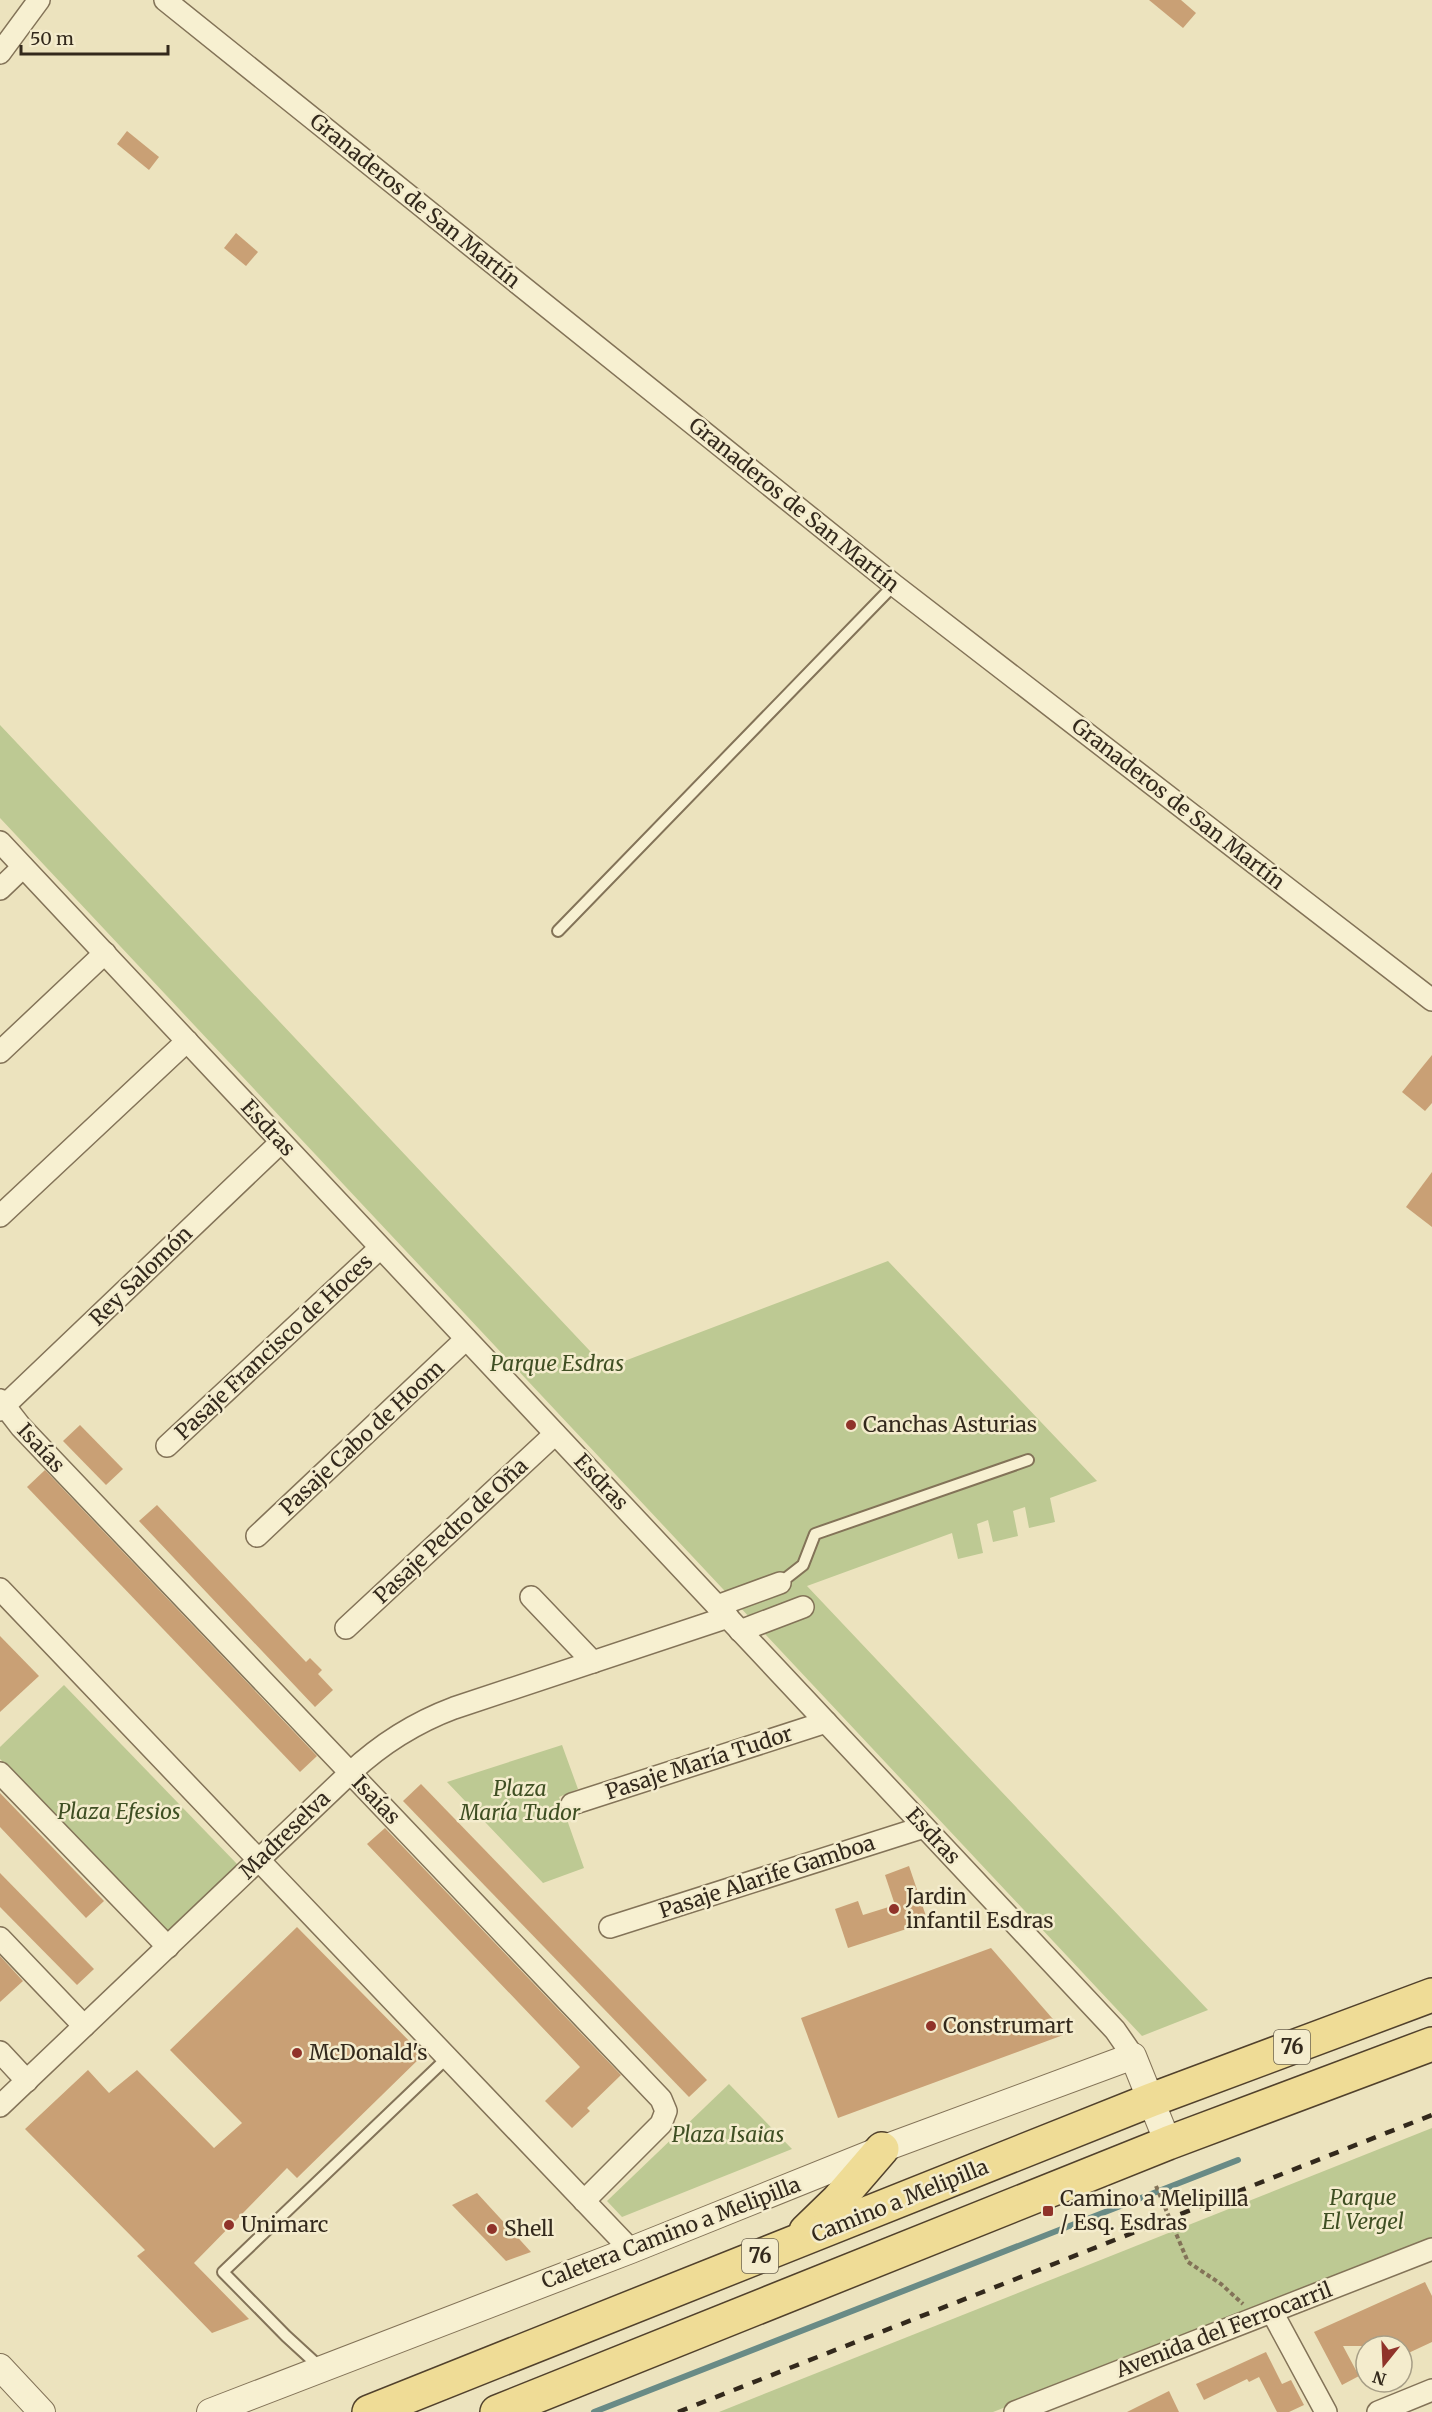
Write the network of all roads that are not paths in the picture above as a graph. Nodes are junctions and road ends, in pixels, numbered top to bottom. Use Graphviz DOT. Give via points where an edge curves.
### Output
graph roads {
  1 [pos="39,0"];
  2 [pos="165,0"];
  3 [pos="0,53"];
  4 [pos="894,585"];
  5 [pos="0,842"];
  6 [pos="23,867"];
  7 [pos="0,889"];
  8 [pos="558,931"];
  9 [pos="105,954"];
  10 [pos="1432,1000"];
  11 [pos="187,1041"];
  12 [pos="0,1052"];
  13 [pos="281,1142"];
  14 [pos="0,1216"];
  15 [pos="380,1248"];
  16 [pos="466,1339"];
  17 [pos="1,1405"];
  18 [pos="555,1434"];
  19 [pos="167,1446"];
  20 [pos="1028,1460"];
  21 [pos="257,1536"];
  22 [pos="780,1582"];
  23 [pos="0,1589"];
  24 [pos="531,1597"];
  25 [pos="803,1607"];
  26 [pos="728,1618"];
  27 [pos="346,1628"];
  28 [pos="594,1662"];
  29 [pos="826,1722"];
  30 [pos="0,1773"];
  31 [pos="350,1773"];
  32 [pos="572,1804"];
  33 [pos="924,1827"];
  34 [pos="259,1860"];
  35 [pos="610,1927"];
  36 [pos="0,1938"];
  37 [pos="168,1947"];
  38 [pos="1432,1995"];
  39 [pos="84,2026"];
  40 [pos="1432,2044"];
  41 [pos="0,2052"];
  42 [pos="1133,2056"];
  43 [pos="447,2058"];
  44 [pos="27,2080"];
  45 [pos="1151,2100"];
  46 [pos="0,2106"];
  47 [pos="1168,2143"];
  48 [pos="882,2149"];
  49 [pos="584,2201"];
  50 [pos="792,2244"];
  51 [pos="1432,2249"];
  52 [pos="631,2250"];
  53 [pos="1265,2315"];
  54 [pos="0,2367"];
  55 [pos="322,2369"];
  56 [pos="1432,2390"];
  57 [pos="1054,2405"];
  58 [pos="42,2412"];
  59 [pos="210,2412"];
  60 [pos="369,2412"];
  61 [pos="496,2412"];
  62 [pos="1015,2412"];
  63 [pos="1326,2412"];
  64 [pos="1378,2412"];
  1 -- 3 [label="street"];
  2 -- 4 [label="street, Granaderos de San Martín"];
  4 -- 8 [label="lane"];
  4 -- 10 [label="street, Granaderos de San Martín"];
  5 -- 6 [label="street, Esdras"];
  6 -- 7 [label="street"];
  6 -- 9 [label="street, Esdras"];
  9 -- 11 [label="street, Esdras"];
  9 -- 12 [label="street"];
  11 -- 13 [label="street, Esdras"];
  11 -- 14 [label="street"];
  13 -- 15 [label="street, Esdras"];
  13 -- 17 [label="street, Rey Salomón"];
  15 -- 16 [label="street, Esdras"];
  15 -- 19 [label="street, Pasaje Francisco de Hoces"];
  16 -- 18 [label="street, Esdras"];
  16 -- 21 [label="street, Pasaje Cabo de Hoom"];
  17 -- 31 [label="street, Isaías"];
  18 -- 26 [label="street, Esdras"];
  18 -- 27 [label="street, Pasaje Pedro de Oña"];
  20 -- 22 [label="lane" via="815,1534 803,1565"];
  22 -- 26 [label="street, Madreselva"];
  23 -- 34 [label="street"];
  24 -- 28 [label="street"];
  25 -- 26 [label="street, Madreselva"];
  26 -- 28 [label="street, Madreselva"];
  26 -- 29 [label="street, Esdras"];
  28 -- 31 [label="street, Madreselva" via="429,1718 393,1738"];
  29 -- 32 [label="street, Pasaje María Tudor"];
  29 -- 33 [label="street, Esdras"];
  30 -- 37 [label="street"];
  31 -- 34 [label="street, Madreselva"];
  31 -- 49 [label="street, Isaías" via="664,2105 661,2124"];
  33 -- 35 [label="street, Pasaje Alarife Gamboa"];
  33 -- 42 [label="street, Esdras" via="1115,2030"];
  34 -- 37 [label="street, Madreselva"];
  34 -- 43 [label="street"];
  36 -- 39 [label="street"];
  37 -- 39 [label="street, Madreselva"];
  38 -- 45 [label="main road, Camino a Melipilla / 76"];
  39 -- 44 [label="street, Madreselva"];
  40 -- 47 [label="main road, 76"];
  41 -- 44 [label="street"];
  42 -- 45 [label="street, Esdras"];
  42 -- 48 [label="street, Caletera Camino a Melipilla"];
  43 -- 49 [label="street"];
  43 -- 55 [label="lane" via="223,2272"];
  44 -- 46 [label="street, Madreselva"];
  45 -- 47 [label="street, Esdras"];
  45 -- 50 [label="main road, Camino a Melipilla / 76"];
  47 -- 61 [label="main road, 76"];
  48 -- 50 [label="main road" via="838,2200"];
  48 -- 52 [label="street, Caletera Camino a Melipilla"];
  49 -- 52 [label="street"];
  50 -- 60 [label="main road, Camino a Melipilla / 76"];
  51 -- 53 [label="street, Avenida del Ferrocarril"];
  52 -- 55 [label="street, Caletera Camino a Melipilla"];
  53 -- 57 [label="street, Avenida del Ferrocarril"];
  53 -- 63 [label="street"];
  54 -- 58 [label="street"];
  55 -- 59 [label="street, Caletera Camino a Melipilla"];
  56 -- 64 [label="street"];
  57 -- 62 [label="street, Avenida del Ferrocarril"];
}
